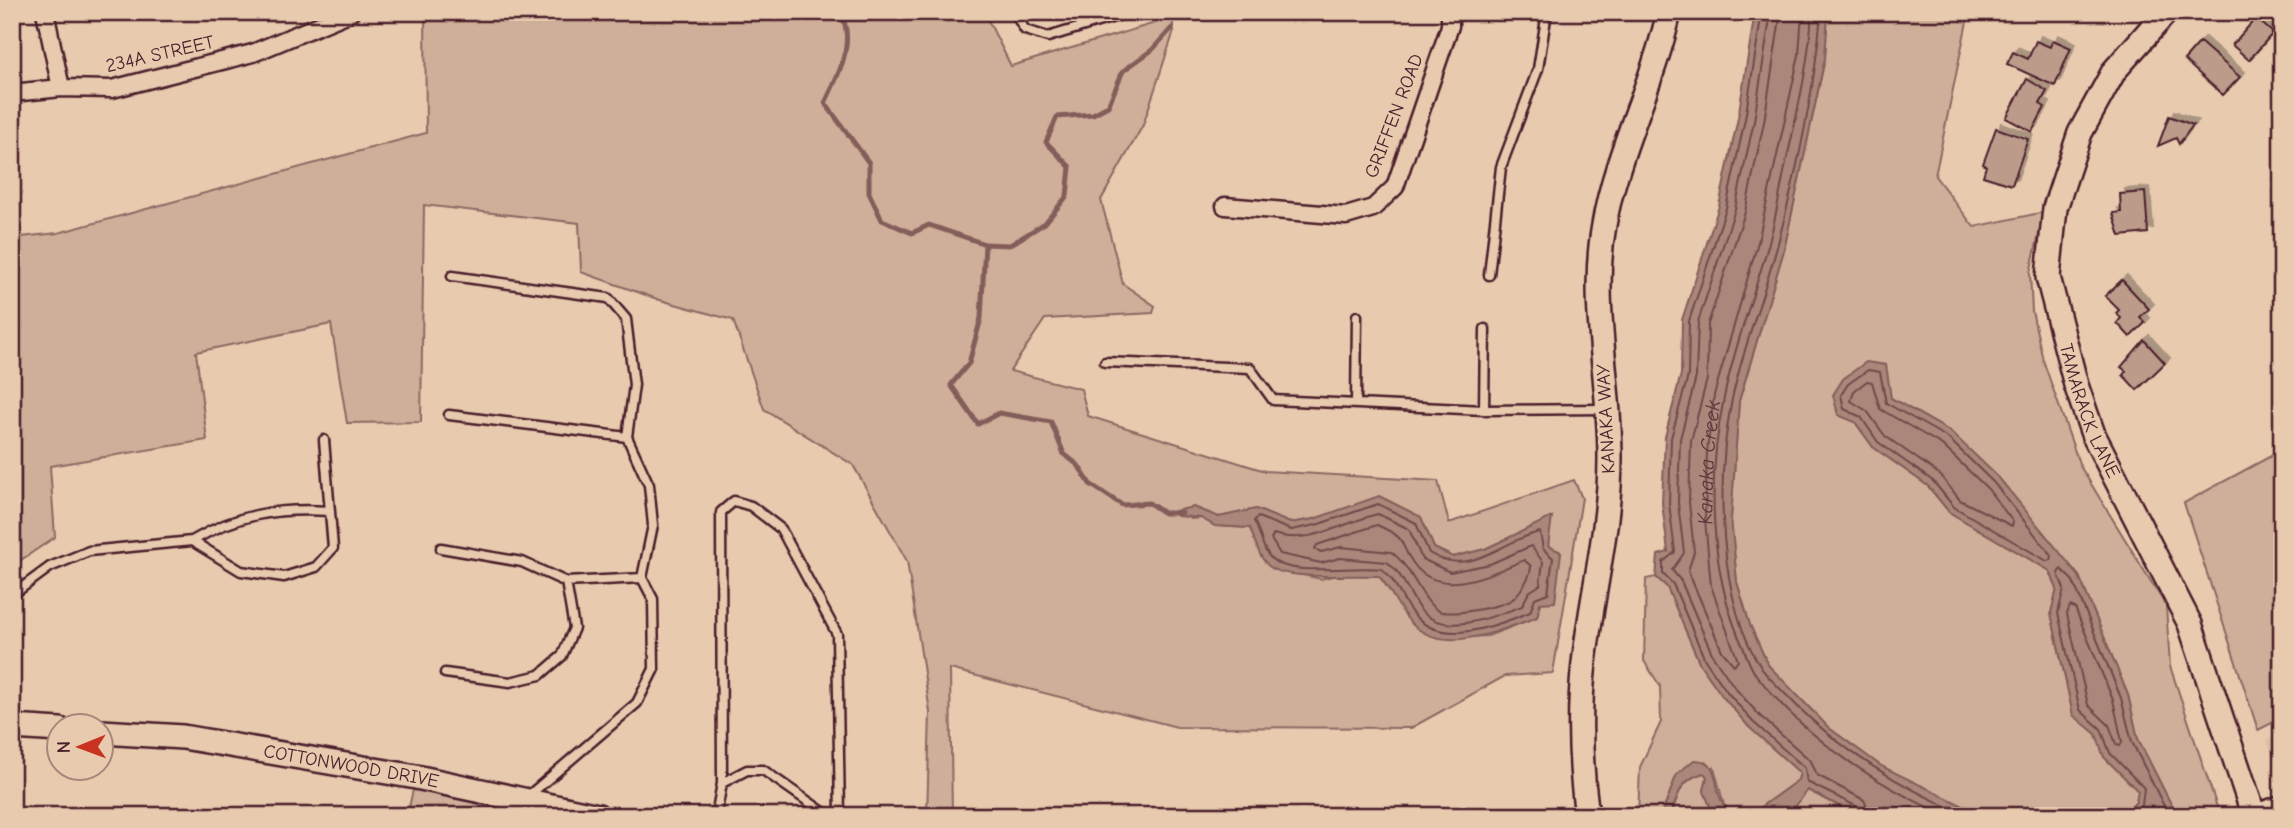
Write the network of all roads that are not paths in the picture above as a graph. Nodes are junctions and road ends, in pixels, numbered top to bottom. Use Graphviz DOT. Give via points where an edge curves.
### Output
graph roads {
  1 [pos="45,12"];
  2 [pos="351,12"];
  3 [pos="1014,12"];
  4 [pos="1130,12"];
  5 [pos="1450,12"];
  6 [pos="1547,12"];
  7 [pos="2166,12"];
  8 [pos="320,18"];
  9 [pos="1665,18"];
  10 [pos="61,88"];
  11 [pos="12,93"];
  12 [pos="1225,206"];
  13 [pos="1489,275"];
  14 [pos="452,276"];
  15 [pos="1357,316"];
  16 [pos="1485,330"];
  17 [pos="1105,362"];
  18 [pos="1356,404"];
  19 [pos="1608,409"];
  20 [pos="1484,410"];
  21 [pos="449,415"];
  22 [pos="627,437"];
  23 [pos="324,440"];
  24 [pos="329,511"];
  25 [pos="192,541"];
  26 [pos="441,548"];
  27 [pos="642,578"];
  28 [pos="566,583"];
  29 [pos="12,595"];
  30 [pos="444,673"];
  31 [pos="12,727"];
  32 [pos="46,729"];
  33 [pos="116,733"];
  34 [pos="722,783"];
  35 [pos="526,798"];
  36 [pos="2282,799"];
  37 [pos="2253,813"];
  38 [pos="598,816"];
  39 [pos="716,816"];
  40 [pos="829,816"];
  41 [pos="840,816"];
  42 [pos="1587,816"];
  1 -- 10 [label="street"];
  2 -- 8 [label="street, 234A STREET"];
  3 -- 4 [label="lane" via="1025,30 1048,37"];
  5 -- 12 [label="street, GRIFFEN ROAD" via="1450,26 1395,187 1373,208 1346,216"];
  6 -- 13 [label="lane" via="1538,69 1501,167"];
  7 -- 37 [label="street, TAMARACK LANE" via="2114,71 2080,133 2055,208 2048,277 2093,434 2190,624"];
  8 -- 10 [label="street, 234A STREET" via="253,53 112,89"];
  9 -- 19 [label="street, KANAKA WAY" via="1603,226 1599,310"];
  10 -- 11 [label="street, 234A STREET"];
  14 -- 22 [label="lane" via="608,298 626,319 634,385"];
  15 -- 18 [label="lane"];
  16 -- 20 [label="lane"];
  17 -- 18 [label="lane" via="1250,368 1273,400"];
  18 -- 20 [label="lane"];
  19 -- 20 [label="lane"];
  19 -- 42 [label="street, KANAKA WAY" via="1609,496 1580,708"];
  21 -- 22 [label="lane"];
  22 -- 27 [label="lane" via="649,485 653,525"];
  23 -- 24 [label="lane"];
  24 -- 25 [label="lane" via="292,509 223,522"];
  24 -- 25 [label="lane" via="333,548 316,567 284,577 241,571"];
  25 -- 29 [label="lane" via="89,551 50,567"];
  26 -- 28 [label="lane" via="522,562"];
  27 -- 28 [label="lane"];
  27 -- 35 [label="lane" via="653,599 654,669 638,703"];
  28 -- 30 [label="lane" via="574,628 562,656 540,675 510,682"];
  31 -- 32 [label="street"];
  33 -- 35 [label="street, COTTONWOOD DRIVE" via="183,737"];
  34 -- 39 [label="lane"];
  34 -- 40 [label="lane" via="747,770 763,769"];
  34 -- 41 [label="lane" via="721,512 734,501 751,506 781,529 837,634"];
  35 -- 38 [label="street, COTTONWOOD DRIVE"];
  36 -- 37 [label="lane"];
}
